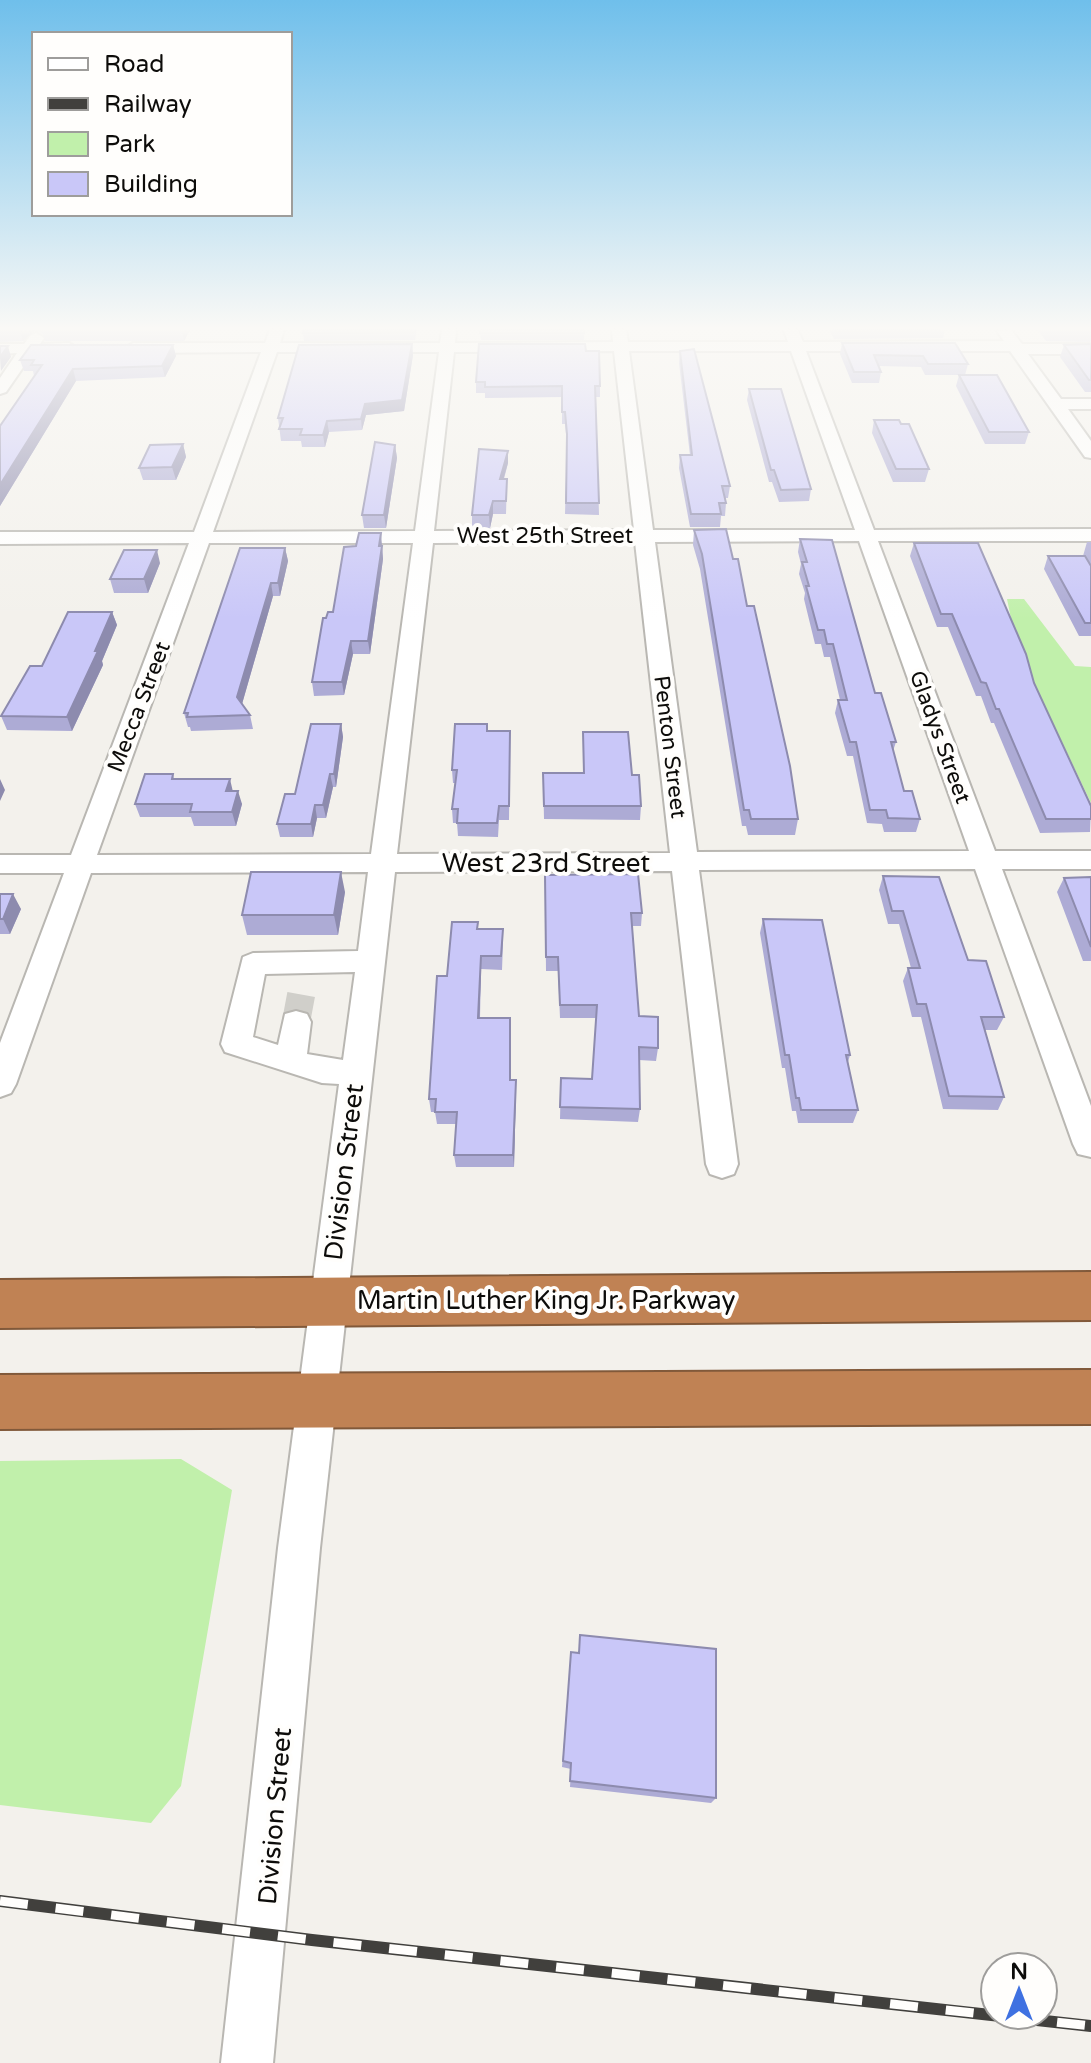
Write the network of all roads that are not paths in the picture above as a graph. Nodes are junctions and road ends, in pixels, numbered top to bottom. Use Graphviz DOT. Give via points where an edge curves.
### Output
graph roads {
  1 [pos="242,426"];
  2 [pos="437,426"];
  3 [pos="631,426"];
  4 [pos="826,426"];
  5 [pos="1072,426"];
  6 [pos="1091,453"];
  7 [pos="865,535"];
  8 [pos="1091,535"];
  9 [pos="644,536"];
  10 [pos="424,537"];
  11 [pos="0,538"];
  12 [pos="202,538"];
  13 [pos="1091,860"];
  14 [pos="987,861"];
  15 [pos="685,862"];
  16 [pos="0,864"];
  17 [pos="81,864"];
  18 [pos="383,864"];
  19 [pos="373,961"];
  20 [pos="296,1022"];
  21 [pos="291,1061"];
  22 [pos="355,1073"];
  23 [pos="0,1084"];
  24 [pos="1089,1144"];
  25 [pos="722,1164"];
  26 [pos="1091,1296"];
  27 [pos="329,1302"];
  28 [pos="0,1304"];
  29 [pos="1091,1397"];
  30 [pos="0,1402"];
  31 [pos="316,1403"];
  32 [pos="247,2063"];
  1 -- 12 [label="street, Mecca Street"];
  2 -- 10 [label="street, Division Street"];
  3 -- 9 [label="street, Penton Street"];
  4 -- 7 [label="street, Gladys Street"];
  5 -- 6 [label="street"];
  7 -- 8 [label="street, West 25th Street"];
  7 -- 9 [label="street, West 25th Street"];
  7 -- 14 [label="street, Gladys Street"];
  9 -- 10 [label="street, West 25th Street"];
  9 -- 15 [label="street, Penton Street"];
  10 -- 12 [label="street, West 25th Street"];
  10 -- 18 [label="street, Division Street"];
  11 -- 12 [label="street, West 25th Street"];
  12 -- 17 [label="street, Mecca Street"];
  13 -- 14 [label="street, West 23rd Street"];
  14 -- 15 [label="street, West 23rd Street"];
  14 -- 24 [label="street, Gladys Street"];
  15 -- 18 [label="street, West 23rd Street"];
  15 -- 25 [label="street, Penton Street"];
  16 -- 17 [label="street, West 23rd Street"];
  17 -- 18 [label="street, West 23rd Street"];
  17 -- 23 [label="street, Mecca Street"];
  18 -- 19 [label="street, Division Street"];
  19 -- 21 [label="street" via="304,976 253,964 236,1044"];
  19 -- 22 [label="street, Division Street"];
  20 -- 21 [label="street"];
  21 -- 22 [label="street" via="322,1071"];
  22 -- 27 [label="street, Division Street"];
  26 -- 27 [label="highway, Martin Luther King Jr. Parkway"];
  27 -- 28 [label="highway, Martin Luther King Jr. Parkway"];
  27 -- 31 [label="street, Division Street"];
  29 -- 31 [label="highway"];
  30 -- 31 [label="highway"];
  31 -- 32 [label="street, Division Street"];
}
